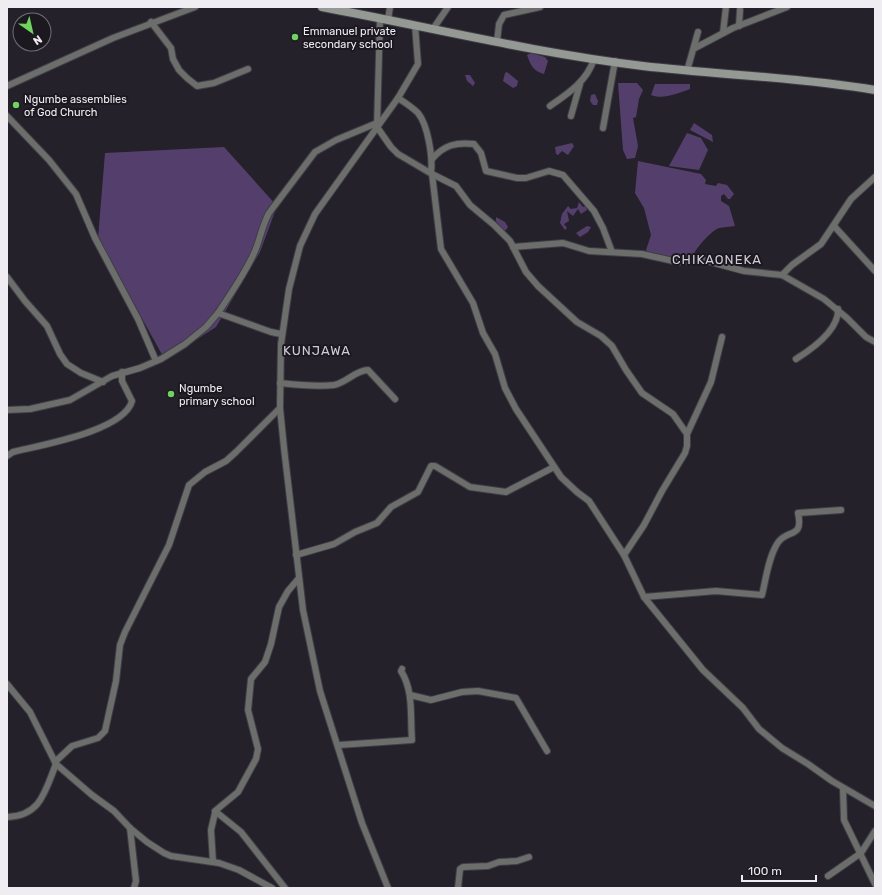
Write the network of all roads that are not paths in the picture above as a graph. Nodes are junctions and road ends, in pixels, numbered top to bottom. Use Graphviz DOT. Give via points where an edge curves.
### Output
graph roads {
  1 [pos="195,7"];
  2 [pos="322,7"];
  3 [pos="390,7"];
  4 [pos="448,7"];
  5 [pos="540,7"];
  6 [pos="726,7"];
  7 [pos="787,7"];
  8 [pos="740,10"];
  9 [pos="380,18"];
  10 [pos="388,20"];
  11 [pos="151,22"];
  12 [pos="415,26"];
  13 [pos="739,26"];
  14 [pos="433,29"];
  15 [pos="698,32"];
  16 [pos="723,33"];
  17 [pos="497,42"];
  18 [pos="695,48"];
  19 [pos="594,59"];
  20 [pos="615,61"];
  21 [pos="248,69"];
  22 [pos="687,70"];
  23 [pos="7,83"];
  24 [pos="580,84"];
  25 [pos="875,90"];
  26 [pos="398,98"];
  27 [pos="550,106"];
  28 [pos="7,116"];
  29 [pos="571,116"];
  30 [pos="13,123"];
  31 [pos="377,125"];
  32 [pos="7,127"];
  33 [pos="603,128"];
  34 [pos="432,159"];
  35 [pos="432,174"];
  36 [pos="875,177"];
  37 [pos="834,226"];
  38 [pos="514,247"];
  39 [pos="612,252"];
  40 [pos="875,271"];
  41 [pos="782,275"];
  42 [pos="7,277"];
  43 [pos="838,309"];
  44 [pos="218,313"];
  45 [pos="281,334"];
  46 [pos="722,337"];
  47 [pos="875,342"];
  48 [pos="796,359"];
  49 [pos="156,361"];
  50 [pos="122,372"];
  51 [pos="103,382"];
  52 [pos="280,384"];
  53 [pos="395,399"];
  54 [pos="280,408"];
  55 [pos="7,410"];
  56 [pos="687,434"];
  57 [pos="7,456"];
  58 [pos="554,467"];
  59 [pos="841,510"];
  60 [pos="296,555"];
  61 [pos="624,555"];
  62 [pos="299,578"];
  63 [pos="644,596"];
  64 [pos="402,669"];
  65 [pos="7,684"];
  66 [pos="410,695"];
  67 [pos="338,745"];
  68 [pos="547,751"];
  69 [pos="56,763"];
  70 [pos="843,789"];
  71 [pos="875,806"];
  72 [pos="215,813"];
  73 [pos="7,817"];
  74 [pos="130,828"];
  75 [pos="875,831"];
  76 [pos="861,854"];
  77 [pos="529,857"];
  78 [pos="213,862"];
  79 [pos="828,876"];
  80 [pos="875,884"];
  81 [pos="134,888"];
  82 [pos="272,888"];
  83 [pos="285,888"];
  84 [pos="388,888"];
  85 [pos="458,888"];
  86 [pos="874,888"];
  1 -- 11 [label="street"];
  2 -- 9 [label="main road"];
  3 -- 10 [label="street"];
  4 -- 14 [label="street"];
  5 -- 17 [label="street" via="504,15 499,24"];
  6 -- 16 [label="street"];
  7 -- 13 [label="street"];
  8 -- 13 [label="street"];
  9 -- 10 [label="main road"];
  9 -- 31 [label="street"];
  10 -- 12 [label="main road"];
  11 -- 21 [label="street" via="171,48 179,70 197,86 214,83"];
  11 -- 23 [label="street"];
  12 -- 14 [label="main road"];
  12 -- 26 [label="street" via="418,63"];
  13 -- 16 [label="street"];
  14 -- 17 [label="main road"];
  15 -- 18 [label="street"];
  16 -- 18 [label="street"];
  17 -- 19 [label="main road"];
  18 -- 22 [label="street" via="691,53"];
  19 -- 20 [label="main road"];
  19 -- 24 [label="street"];
  20 -- 22 [label="main road"];
  20 -- 33 [label="street"];
  22 -- 25 [label="main road"];
  24 -- 27 [label="street"];
  24 -- 29 [label="street"];
  26 -- 31 [label="street"];
  26 -- 34 [label="street" via="420,116"];
  28 -- 30 [label="street"];
  30 -- 32 [label="street"];
  30 -- 49 [label="street" via="49,160 76,194"];
  31 -- 35 [label="street" via="398,154"];
  31 -- 44 [label="street" via="336,140 315,152 268,213 251,259"];
  31 -- 45 [label="street" via="326,197 307,230 295,260"];
  34 -- 35 [label="street"];
  34 -- 39 [label="street" via="441,149 448,146 474,144 481,153 488,172 517,178 548,171 564,175 594,211"];
  35 -- 38 [label="street" via="456,186 470,205 494,225"];
  35 -- 58 [label="street" via="441,249 474,303 483,333 495,354 505,388"];
  36 -- 37 [label="street" via="851,199"];
  37 -- 40 [label="street"];
  37 -- 41 [label="street" via="819,247"];
  38 -- 39 [label="street" via="563,244 590,251"];
  38 -- 56 [label="street" via="526,272 538,286 577,322 609,342 644,395 673,414"];
  39 -- 41 [label="street" via="642,254 678,262 703,260 744,271"];
  41 -- 43 [label="street" via="814,292"];
  42 -- 51 [label="street" via="48,326 67,364"];
  43 -- 47 [label="street" via="866,337"];
  43 -- 48 [label="street" via="838,318 832,327"];
  44 -- 45 [label="street"];
  44 -- 49 [label="street" via="185,344"];
  45 -- 52 [label="street"];
  46 -- 56 [label="street" via="711,382"];
  49 -- 50 [label="street"];
  50 -- 51 [label="street"];
  50 -- 57 [label="street" via="122,381 132,401 128,411 122,416 85,433 13,452"];
  51 -- 55 [label="street" via="70,400 30,409"];
  52 -- 53 [label="street" via="334,385 368,370"];
  52 -- 54 [label="street"];
  54 -- 60 [label="street"];
  54 -- 69 [label="street" via="226,461 205,472 189,485 169,545 120,645 116,682 105,731 98,738 72,746"];
  56 -- 61 [label="street" via="688,446 685,453"];
  58 -- 60 [label="street" via="506,492 470,487 431,466 418,492 391,507 377,523 334,544"];
  58 -- 61 [label="street" via="577,492 590,501"];
  59 -- 63 [label="street" via="798,513 799,528 775,546 762,596 716,591"];
  60 -- 62 [label="street"];
  61 -- 63 [label="street"];
  62 -- 67 [label="street" via="320,691"];
  62 -- 72 [label="street" via="279,607 265,662 251,679 248,707 258,749 256,759 238,792 220,805"];
  63 -- 70 [label="street" via="694,659 743,708 759,729 782,748"];
  64 -- 66 [label="street"];
  65 -- 69 [label="street" via="30,712"];
  66 -- 67 [label="street" via="412,740"];
  66 -- 68 [label="street" via="430,700 478,691 516,698"];
  67 -- 84 [label="street" via="362,824"];
  69 -- 73 [label="street" via="38,805 26,814"];
  69 -- 74 [label="street" via="92,795 114,810"];
  70 -- 71 [label="street"];
  70 -- 76 [label="street" via="844,820"];
  72 -- 78 [label="street" via="211,830"];
  72 -- 83 [label="street" via="241,832"];
  74 -- 78 [label="street" via="164,853 180,858"];
  74 -- 81 [label="street" via="136,880"];
  75 -- 76 [label="street"];
  76 -- 79 [label="street"];
  76 -- 80 [label="street"];
  77 -- 85 [label="street" via="488,866 463,867 460,869"];
  78 -- 82 [label="street" via="239,870"];
  80 -- 86 [label="street"];
}
